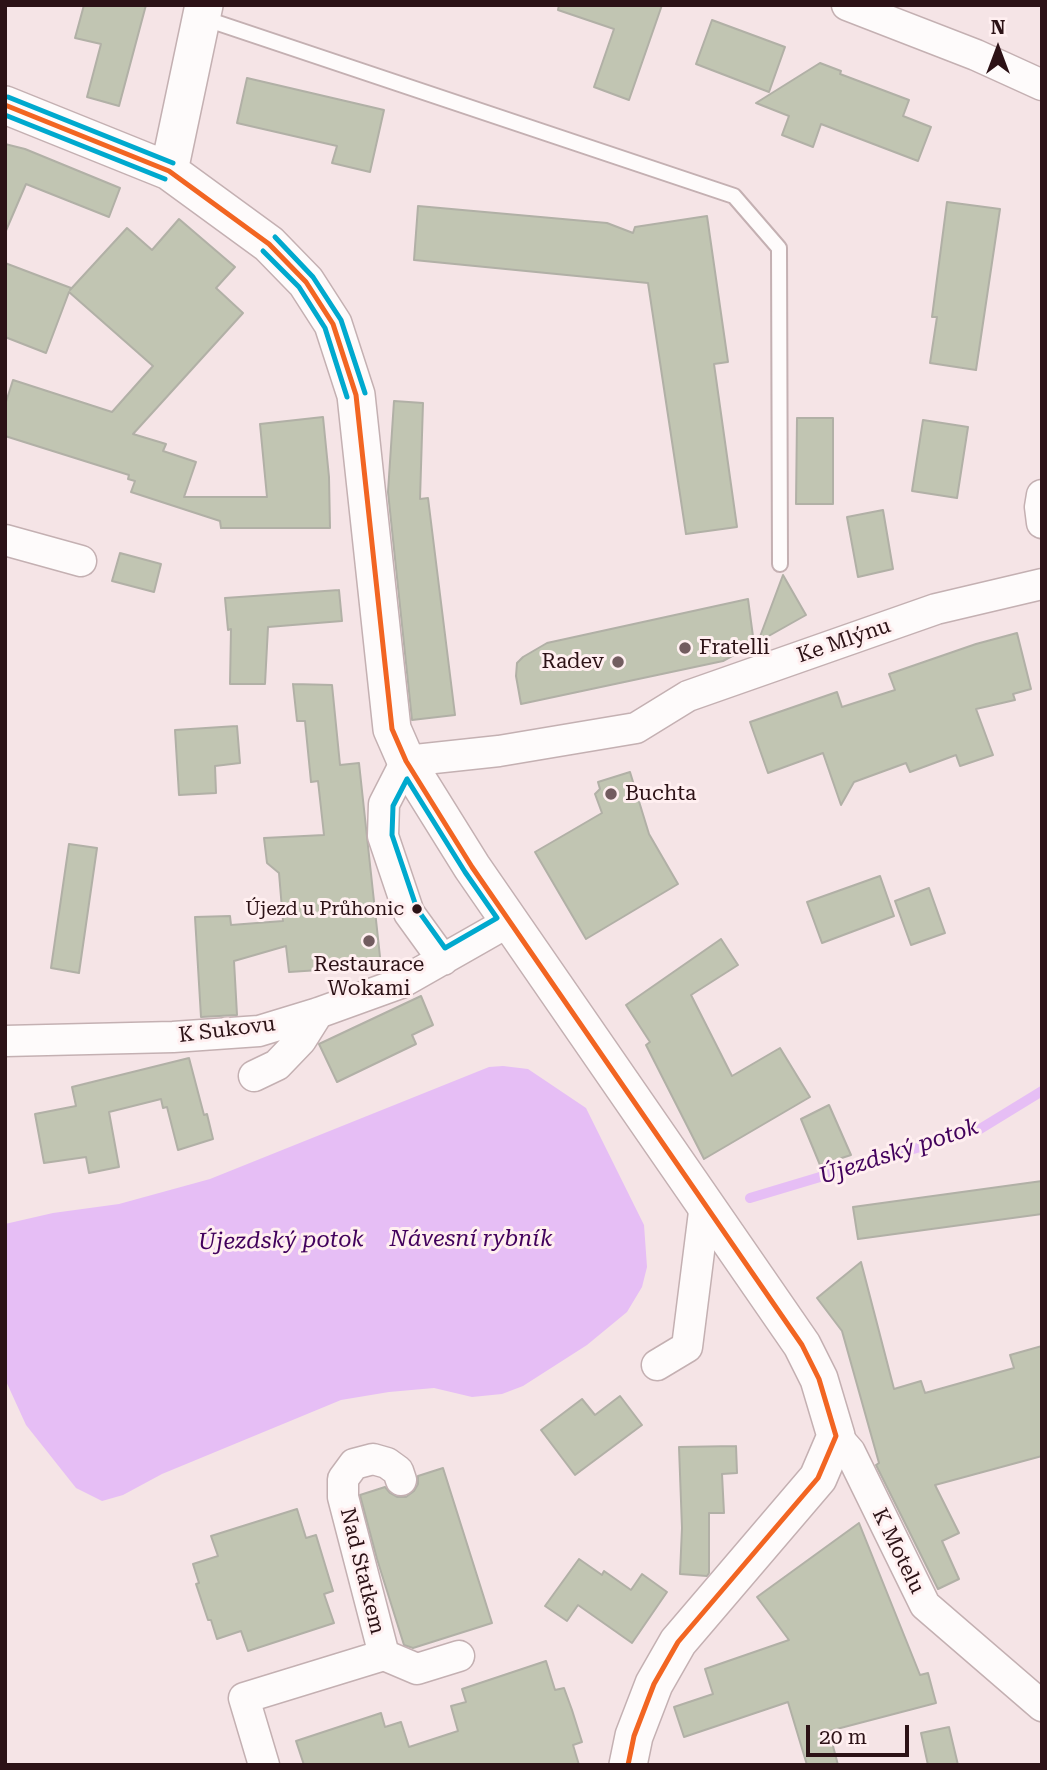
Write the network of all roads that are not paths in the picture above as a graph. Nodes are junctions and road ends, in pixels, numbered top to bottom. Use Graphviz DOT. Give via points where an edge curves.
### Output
graph roads {
  1 [pos="847,5"];
  2 [pos="203,11"];
  3 [pos="1042,85"];
  4 [pos="5,105"];
  5 [pos="169,171"];
  6 [pos="1042,495"];
  7 [pos="1042,523"];
  8 [pos="5,540"];
  9 [pos="81,561"];
  10 [pos="780,564"];
  11 [pos="1042,583"];
  12 [pos="406,761"];
  13 [pos="510,921"];
  14 [pos="443,961"];
  15 [pos="318,1013"];
  16 [pos="5,1041"];
  17 [pos="254,1076"];
  18 [pos="705,1204"];
  19 [pos="657,1365"];
  20 [pos="836,1436"];
  21 [pos="401,1480"];
  22 [pos="384,1655"];
  23 [pos="459,1656"];
  24 [pos="1042,1706"];
  25 [pos="264,1765"];
  26 [pos="628,1765"];
  1 -- 3 [label="street"];
  2 -- 5 [label="street"];
  2 -- 10 [label="lane" via="734,196 779,248"];
  4 -- 5 [label="street"];
  5 -- 12 [label="street" via="269,244 306,282 333,324 356,395 392,729"];
  6 -- 7 [label="street"];
  8 -- 9 [label="street"];
  11 -- 12 [label="street, Ke Mlýnu" via="936,609 688,696 636,728"];
  12 -- 13 [label="street"];
  12 -- 14 [label="street" via="384,804 383,836 409,913"];
  13 -- 14 [label="street, K Sukovu"];
  13 -- 18 [label="street"];
  14 -- 15 [label="street, K Sukovu" via="401,983"];
  15 -- 16 [label="street, K Sukovu" via="259,1031"];
  15 -- 17 [label="street" via="277,1065"];
  18 -- 19 [label="street" via="687,1346"];
  18 -- 20 [label="street" via="802,1345 819,1379"];
  20 -- 24 [label="street, K Motelu" via="850,1452 925,1605"];
  20 -- 26 [label="street" via="818,1478 678,1642 654,1684"];
  21 -- 22 [label="street, Nad Statkem" via="398,1471 373,1459 354,1464 343,1479 343,1497"];
  22 -- 23 [label="street, Nad Statkem" via="417,1669"];
  22 -- 25 [label="street, Nad Statkem" via="244,1698"];
}
